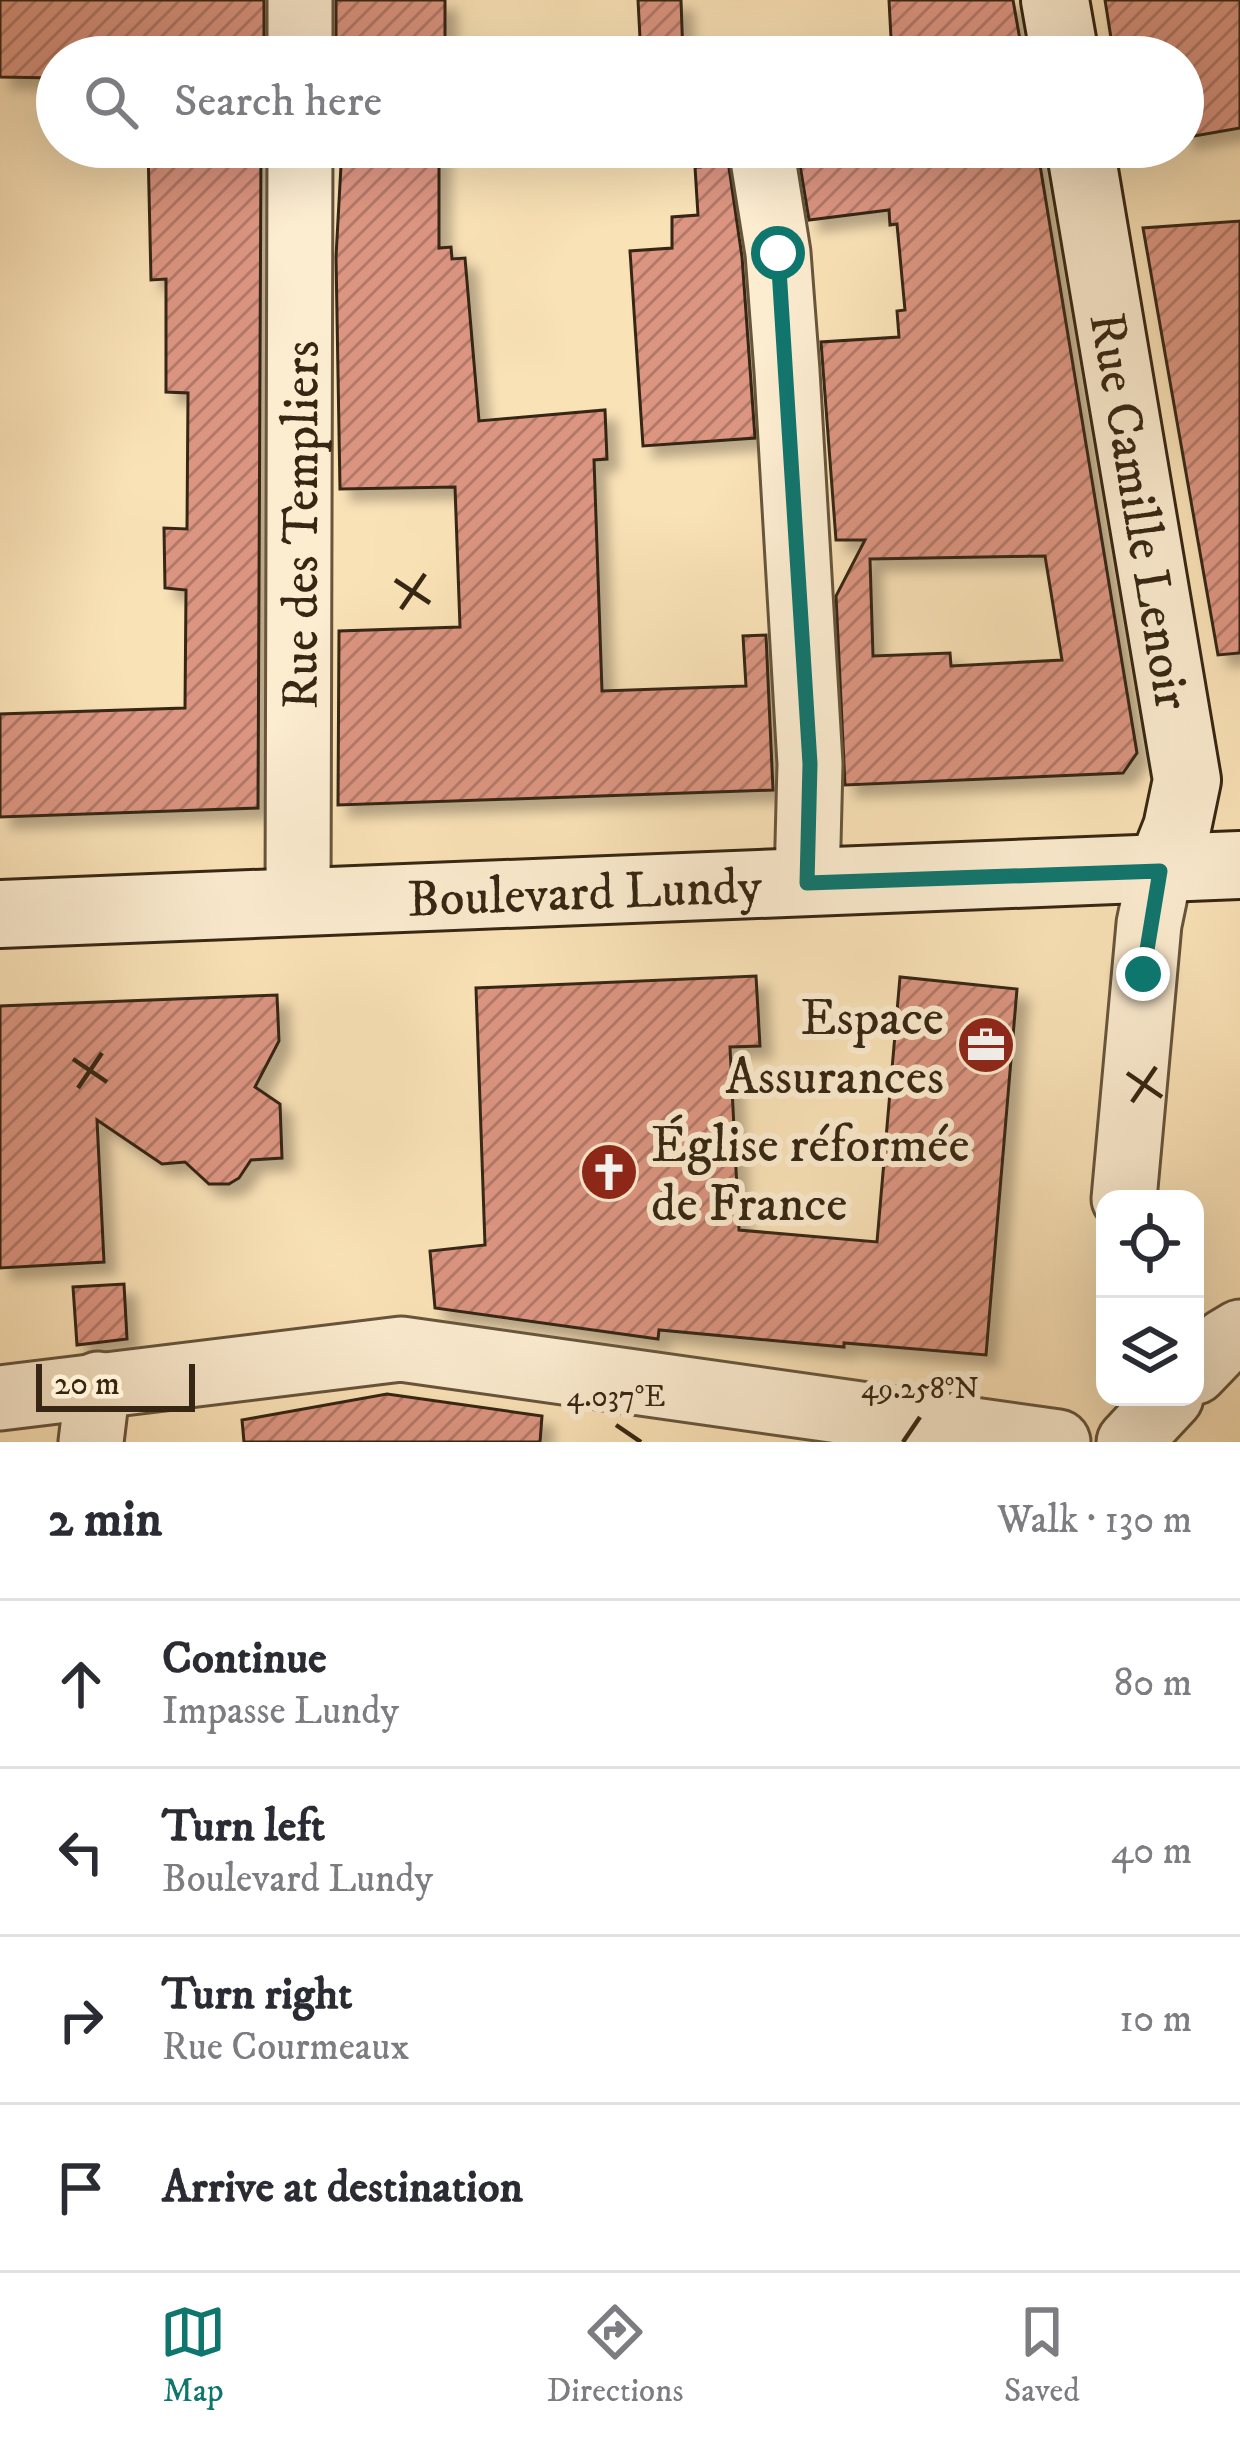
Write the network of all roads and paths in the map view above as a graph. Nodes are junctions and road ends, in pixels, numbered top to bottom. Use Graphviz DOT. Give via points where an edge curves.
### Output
graph roads {
  1 [pos="300,0"];
  2 [pos="1055,0"];
  3 [pos="300,36"];
  4 [pos="1061,36"];
  5 [pos="300,168"];
  6 [pos="764,168"];
  7 [pos="1084,168"];
  8 [pos="1240,865"];
  9 [pos="1160,871"];
  10 [pos="807,883"];
  11 [pos="298,903"];
  12 [pos="0,914"];
  13 [pos="1125,1190"];
  14 [pos="1240,1332"];
  15 [pos="1204,1363"];
  16 [pos="0,1398"];
  17 [pos="1121,1406"];
  18 [pos="1163,1406"];
  19 [pos="94,1413"];
  20 [pos="1058,1442"];
  21 [pos="1125,1442"];
  1 -- 3 [label="street"];
  2 -- 4 [label="main road"];
  5 -- 11 [label="street, Rue des Templiers"];
  6 -- 10 [label="street" via="787,371 810,764"];
  7 -- 9 [label="main road, Rue Camille Lenoir" via="1187,780"];
  8 -- 9 [label="main road, Boulevard Lundy"];
  9 -- 10 [label="main road, Boulevard Lundy"];
  9 -- 13 [label="street"];
  10 -- 11 [label="main road, Boulevard Lundy"];
  11 -- 12 [label="main road, Boulevard Lundy"];
  14 -- 15 [label="street"];
  16 -- 19 [label="street"];
  17 -- 21 [label="street"];
  18 -- 21 [label="street"];
  19 -- 20 [label="street" via="401,1348"];
}
